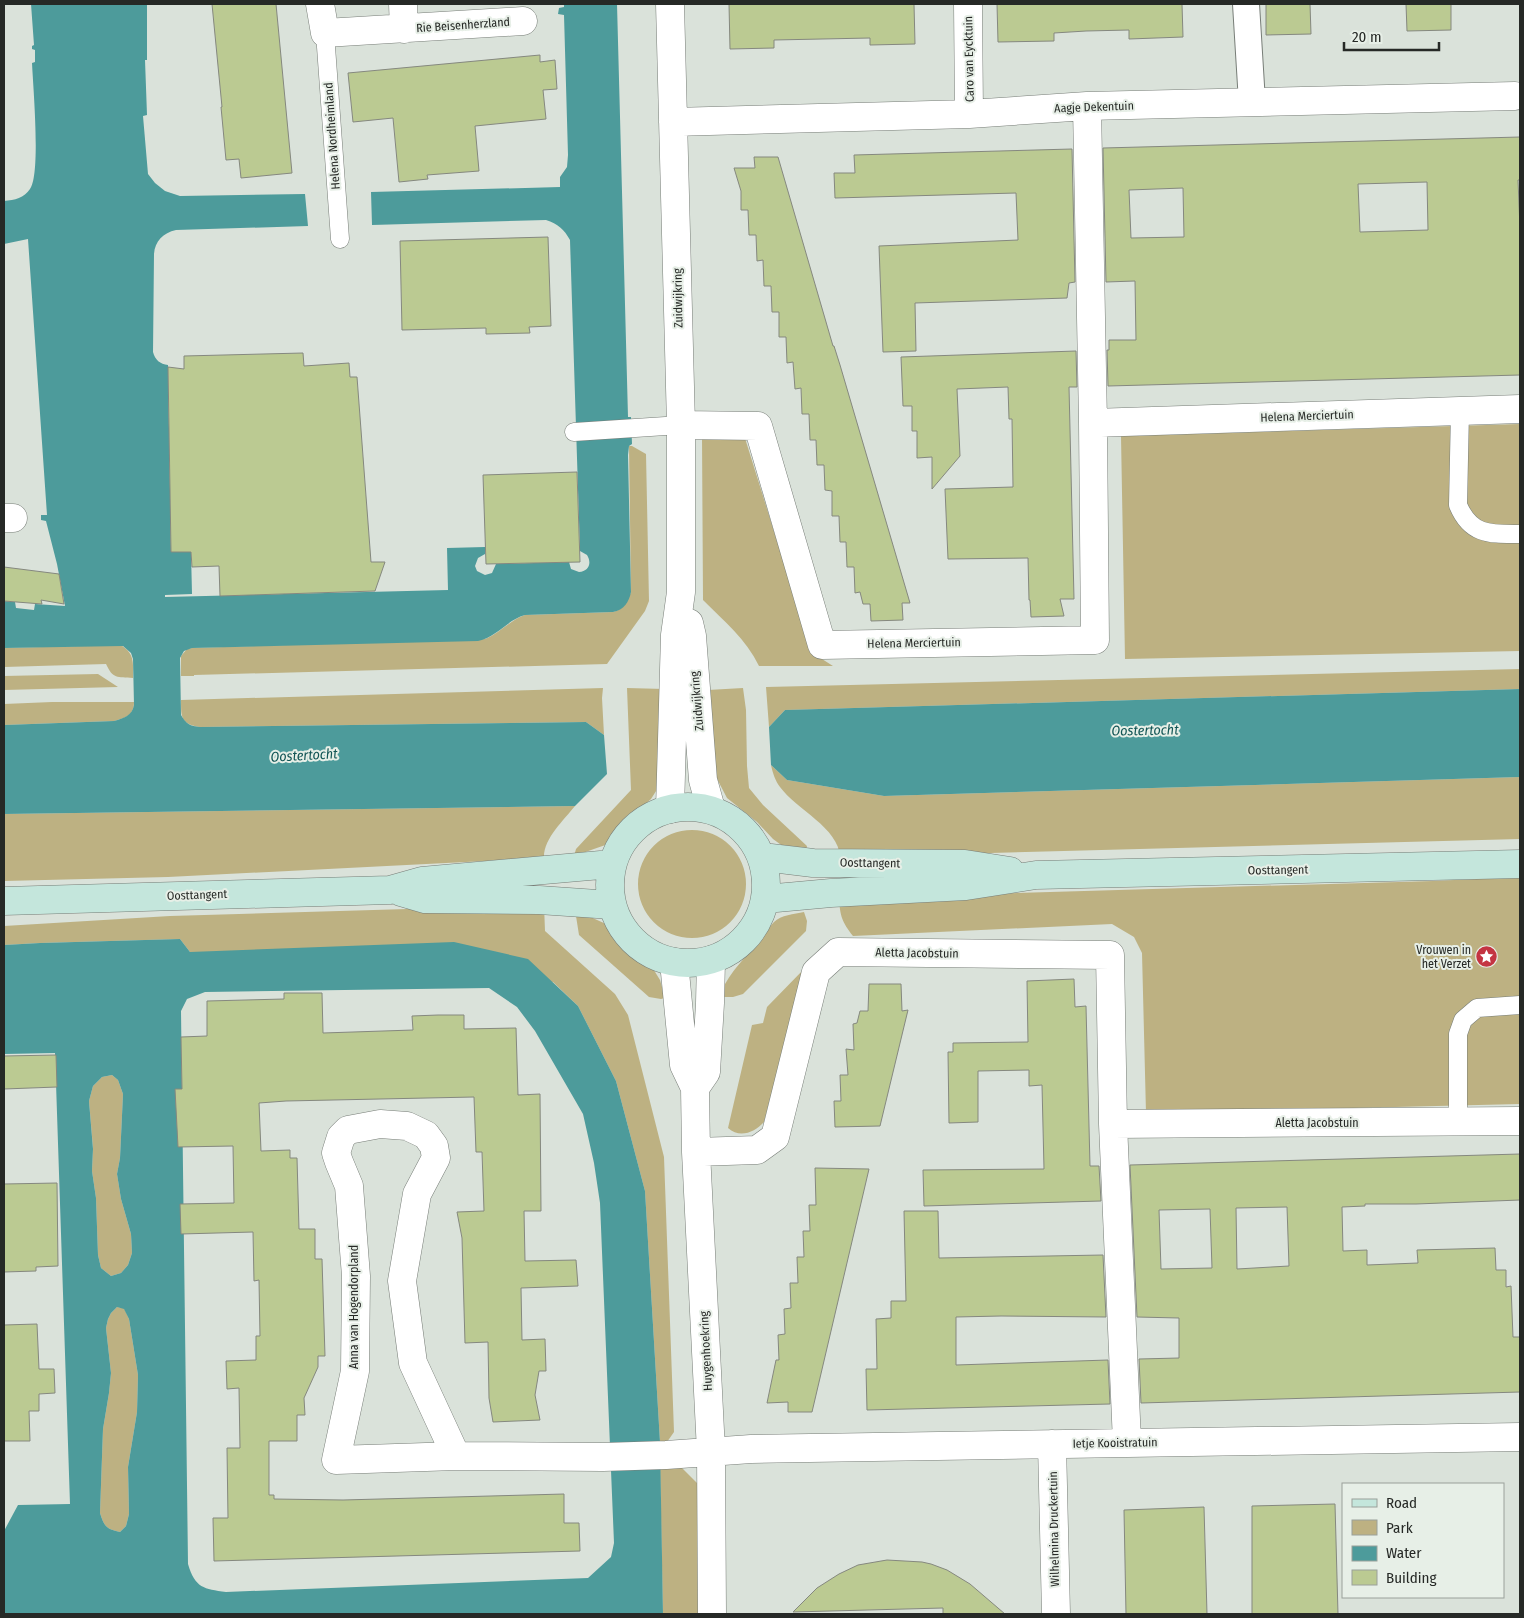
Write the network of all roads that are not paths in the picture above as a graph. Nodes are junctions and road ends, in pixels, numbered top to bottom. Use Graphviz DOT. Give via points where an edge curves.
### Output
graph roads {
  1 [pos="320,4"];
  2 [pos="670,4"];
  3 [pos="968,4"];
  4 [pos="1246,4"];
  5 [pos="404,16"];
  6 [pos="522,21"];
  7 [pos="325,33"];
  8 [pos="1514,96"];
  9 [pos="1252,102"];
  10 [pos="1087,106"];
  11 [pos="970,114"];
  12 [pos="673,122"];
  13 [pos="340,239"];
  14 [pos="1520,409"];
  15 [pos="1460,411"];
  16 [pos="1093,423"];
  17 [pos="681,425"];
  18 [pos="574,432"];
  19 [pos="1520,534"];
  20 [pos="685,713"];
  21 [pos="670,808"];
  22 [pos="710,809"];
  23 [pos="762,857"];
  24 [pos="612,864"];
  25 [pos="1520,864"];
  26 [pos="1036,875"];
  27 [pos="390,890"];
  28 [pos="765,899"];
  29 [pos="4,900"];
  30 [pos="612,905"];
  31 [pos="711,960"];
  32 [pos="674,962"];
  33 [pos="1520,1005"];
  34 [pos="695,1088"];
  35 [pos="1520,1121"];
  36 [pos="1458,1122"];
  37 [pos="1113,1124"];
  38 [pos="696,1152"];
  39 [pos="1520,1437"];
  40 [pos="1127,1442"];
  41 [pos="1052,1444"];
  42 [pos="711,1451"];
  43 [pos="456,1456"];
  44 [pos="712,1614"];
  45 [pos="1056,1614"];
  1 -- 7 [label="street"];
  2 -- 12 [label="street, Zuidwijkring"];
  3 -- 11 [label="street, Caro van Eycktuin"];
  4 -- 9 [label="street"];
  5 -- 6 [label="street, Rie Beisenherzland"];
  5 -- 7 [label="street, Rie Beisenherzland"];
  7 -- 13 [label="lane, Helena Nordheimland"];
  8 -- 9 [label="street, Aagje Dekentuin"];
  9 -- 10 [label="street, Aagje Dekentuin"];
  10 -- 11 [label="street, Aagje Dekentuin"];
  10 -- 16 [label="street, Helena Merciertuin"];
  11 -- 12 [label="street, Aagje Dekentuin"];
  12 -- 17 [label="street, Zuidwijkring"];
  14 -- 15 [label="street, Helena Merciertuin"];
  15 -- 16 [label="street, Helena Merciertuin"];
  15 -- 19 [label="lane" via="1458,505 1463,516 1474,528 1489,533"];
  16 -- 17 [label="street, Helena Merciertuin" via="1096,640 822,645 758,426"];
  17 -- 18 [label="lane"];
  17 -- 20 [label="street, Zuidwijkring" via="681,592 692,636"];
  20 -- 21 [label="street, Zuidwijkring" via="671,780"];
  20 -- 22 [label="street, Zuidwijkring"];
  21 -- 22 [label="main road"];
  21 -- 24 [label="main road" via="639,822 623,840"];
  22 -- 23 [label="main road" via="731,818 750,835"];
  23 -- 26 [label="main road, Oosttangent" via="813,863 965,864"];
  23 -- 28 [label="main road" via="768,881"];
  24 -- 27 [label="main road, Oosttangent" via="422,881"];
  24 -- 30 [label="main road" via="609,884"];
  25 -- 26 [label="main road, Oosttangent"];
  26 -- 28 [label="main road, Oosttangent" via="966,886"];
  27 -- 29 [label="main road, Oosttangent"];
  27 -- 30 [label="main road, Oosttangent" via="424,899 540,900"];
  28 -- 31 [label="main road" via="755,928 739,946"];
  30 -- 32 [label="main road" via="626,933 645,951"];
  31 -- 32 [label="main road" via="694,964"];
  31 -- 34 [label="street, Huygenhoekring" via="706,1072"];
  32 -- 34 [label="street, Huygenhoekring" via="684,1065"];
  33 -- 36 [label="lane" via="1477,1008 1463,1020 1458,1034"];
  34 -- 38 [label="street, Huygenhoekring"];
  35 -- 36 [label="street, Aletta Jacobstuin"];
  36 -- 37 [label="street, Aletta Jacobstuin"];
  37 -- 38 [label="street, Aletta Jacobstuin" via="1110,955 838,952 816,972 775,1137 757,1150"];
  37 -- 40 [label="street, Aletta Jacobstuin"];
  38 -- 42 [label="street, Huygenhoekring"];
  39 -- 40 [label="street, Ietje Kooistratuin"];
  40 -- 41 [label="street, Ietje Kooistratuin"];
  41 -- 42 [label="street, Ietje Kooistratuin"];
  41 -- 45 [label="street, Wilhelmina Druckertuin"];
  42 -- 43 [label="street, Anna van Hogendorpland" via="603,1457"];
  42 -- 44 [label="street, Huygenhoekring"];
  43 -- 43 [label="street, Anna van Hogendorpland" via="336,1460 355,1371 356,1276 349,1186 336,1153 341,1136 348,1130 380,1124 407,1126 426,1135 434,1146 436,1158 417,1194 402,1281 413,1363"];
}
